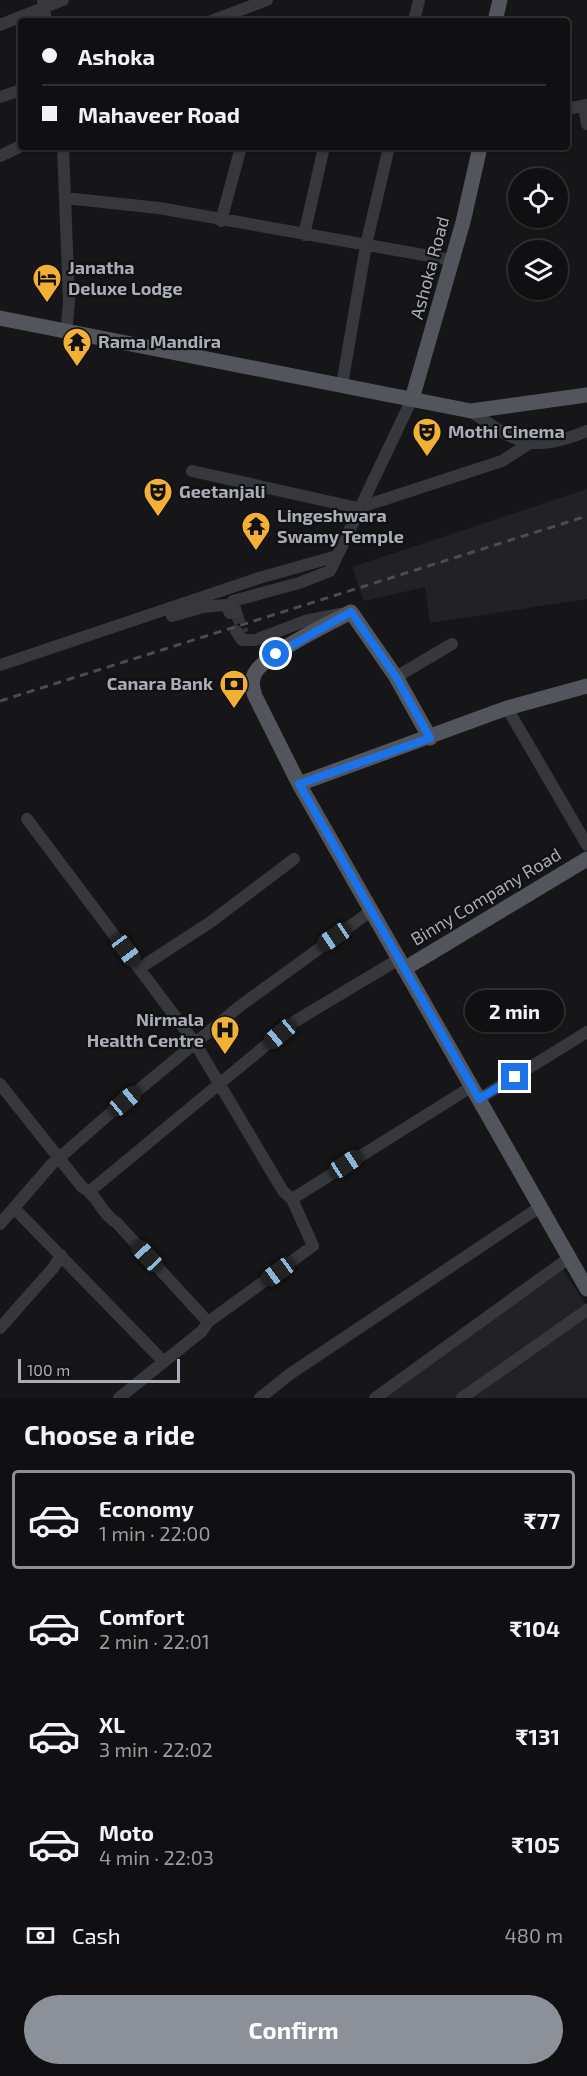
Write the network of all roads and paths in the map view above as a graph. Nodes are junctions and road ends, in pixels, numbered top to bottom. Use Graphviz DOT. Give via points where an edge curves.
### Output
graph roads {
  1 [pos="63,0"];
  2 [pos="267,0"];
  3 [pos="419,0"];
  4 [pos="500,0"];
  5 [pos="43,3"];
  6 [pos="46,18"];
  7 [pos="219,18"];
  8 [pos="415,18"];
  9 [pos="496,18"];
  10 [pos="0,25"];
  11 [pos="18,91"];
  12 [pos="0,98"];
  13 [pos="585,106"];
  14 [pos="570,108"];
  15 [pos="587,124"];
  16 [pos="18,147"];
  17 [pos="63,150"];
  18 [pos="240,150"];
  19 [pos="323,150"];
  20 [pos="388,150"];
  21 [pos="479,150"];
  22 [pos="0,156"];
  23 [pos="65,198"];
  24 [pos="221,221"];
  25 [pos="304,235"];
  26 [pos="366,245"];
  27 [pos="452,260"];
  28 [pos="0,318"];
  29 [pos="62,332"];
  30 [pos="342,385"];
  31 [pos="587,395"];
  32 [pos="412,399"];
  33 [pos="471,411"];
  34 [pos="587,431"];
  35 [pos="530,443"];
  36 [pos="192,471"];
  37 [pos="358,508"];
  38 [pos="337,556"];
  39 [pos="349,612"];
  40 [pos="154,614"];
  41 [pos="239,632"];
  42 [pos="452,644"];
  43 [pos="0,665"];
  44 [pos="396,677"];
  45 [pos="587,686"];
  46 [pos="507,708"];
  47 [pos="430,738"];
  48 [pos="299,784"];
  49 [pos="27,819"];
  50 [pos="587,844"];
  51 [pos="294,859"];
  52 [pos="587,859"];
  53 [pos="371,911"];
  54 [pos="401,964"];
  55 [pos="140,968"];
  56 [pos="587,1032"];
  57 [pos="195,1043"];
  58 [pos="220,1083"];
  59 [pos="0,1084"];
  60 [pos="475,1093"];
  61 [pos="58,1159"];
  62 [pos="90,1191"];
  63 [pos="292,1199"];
  64 [pos="540,1207"];
  65 [pos="14,1208"];
  66 [pos="0,1224"];
  67 [pos="61,1255"];
  68 [pos="569,1258"];
  69 [pos="587,1289"];
  70 [pos="587,1310"];
  71 [pos="208,1322"];
  72 [pos="0,1328"];
  73 [pos="163,1361"];
  74 [pos="118,1398"];
  75 [pos="260,1398"];
  76 [pos="375,1398"];
  77 [pos="462,1398"];
  1 -- 5 [label="street"];
  2 -- 7 [label="street"];
  3 -- 8 [label="street"];
  4 -- 9 [label="main road"];
  5 -- 6 [label="street"];
  5 -- 10 [label="street"];
  11 -- 12 [label="street"];
  13 -- 14 [label="street"];
  13 -- 15 [label="street"];
  16 -- 22 [label="street"];
  17 -- 23 [label="street"];
  18 -- 24 [label="street"];
  19 -- 25 [label="street"];
  20 -- 26 [label="street"];
  21 -- 27 [label="main road, Ashoka Road"];
  23 -- 24 [label="street" via="159,208"];
  23 -- 29 [label="street" via="69,301 67,324"];
  24 -- 25 [label="street"];
  25 -- 26 [label="street"];
  26 -- 27 [label="street"];
  26 -- 30 [label="street"];
  27 -- 32 [label="main road, Ashoka Road"];
  28 -- 29 [label="main road"];
  29 -- 30 [label="main road"];
  30 -- 32 [label="main road"];
  31 -- 33 [label="main road"];
  32 -- 33 [label="main road"];
  32 -- 37 [label="street"];
  33 -- 35 [label="street" via="506,436"];
  34 -- 35 [label="street" via="539,446"];
  35 -- 37 [label="street" via="502,461"];
  36 -- 37 [label="street"];
  37 -- 38 [label="street"];
  38 -- 40 [label="street"];
  38 -- 40 [label="street" via="330,571 234,601 233,612 226,605 215,604 158,619"];
  39 -- 41 [label="street" via="304,618 250,638"];
  39 -- 44 [label="main road"];
  39 -- 48 [label="main road" via="260,665 252,680 255,696"];
  40 -- 43 [label="street"];
  42 -- 44 [label="street"];
  44 -- 47 [label="main road"];
  45 -- 46 [label="main road"];
  46 -- 47 [label="main road"];
  46 -- 50 [label="street"];
  47 -- 48 [label="main road"];
  48 -- 53 [label="main road"];
  49 -- 55 [label="street"];
  51 -- 55 [label="street" via="212,921"];
  52 -- 54 [label="main road, Binny Company Road"];
  53 -- 54 [label="main road"];
  53 -- 57 [label="street"];
  54 -- 58 [label="street" via="294,1022"];
  54 -- 60 [label="main road"];
  55 -- 57 [label="street"];
  56 -- 60 [label="street"];
  57 -- 58 [label="street"];
  57 -- 61 [label="street"];
  58 -- 62 [label="street"];
  58 -- 63 [label="street" via="283,1191"];
  59 -- 61 [label="street"];
  60 -- 63 [label="street"];
  60 -- 64 [label="main road"];
  61 -- 62 [label="street"];
  61 -- 65 [label="street"];
  62 -- 71 [label="street" via="110,1220"];
  63 -- 71 [label="street" via="313,1246"];
  64 -- 68 [label="main road"];
  64 -- 75 [label="street"];
  65 -- 66 [label="street"];
  65 -- 67 [label="street"];
  67 -- 72 [label="street"];
  67 -- 73 [label="street"];
  68 -- 69 [label="main road"];
  68 -- 76 [label="street"];
  70 -- 77 [label="street"];
  71 -- 73 [label="street"];
  73 -- 74 [label="street"];
}
